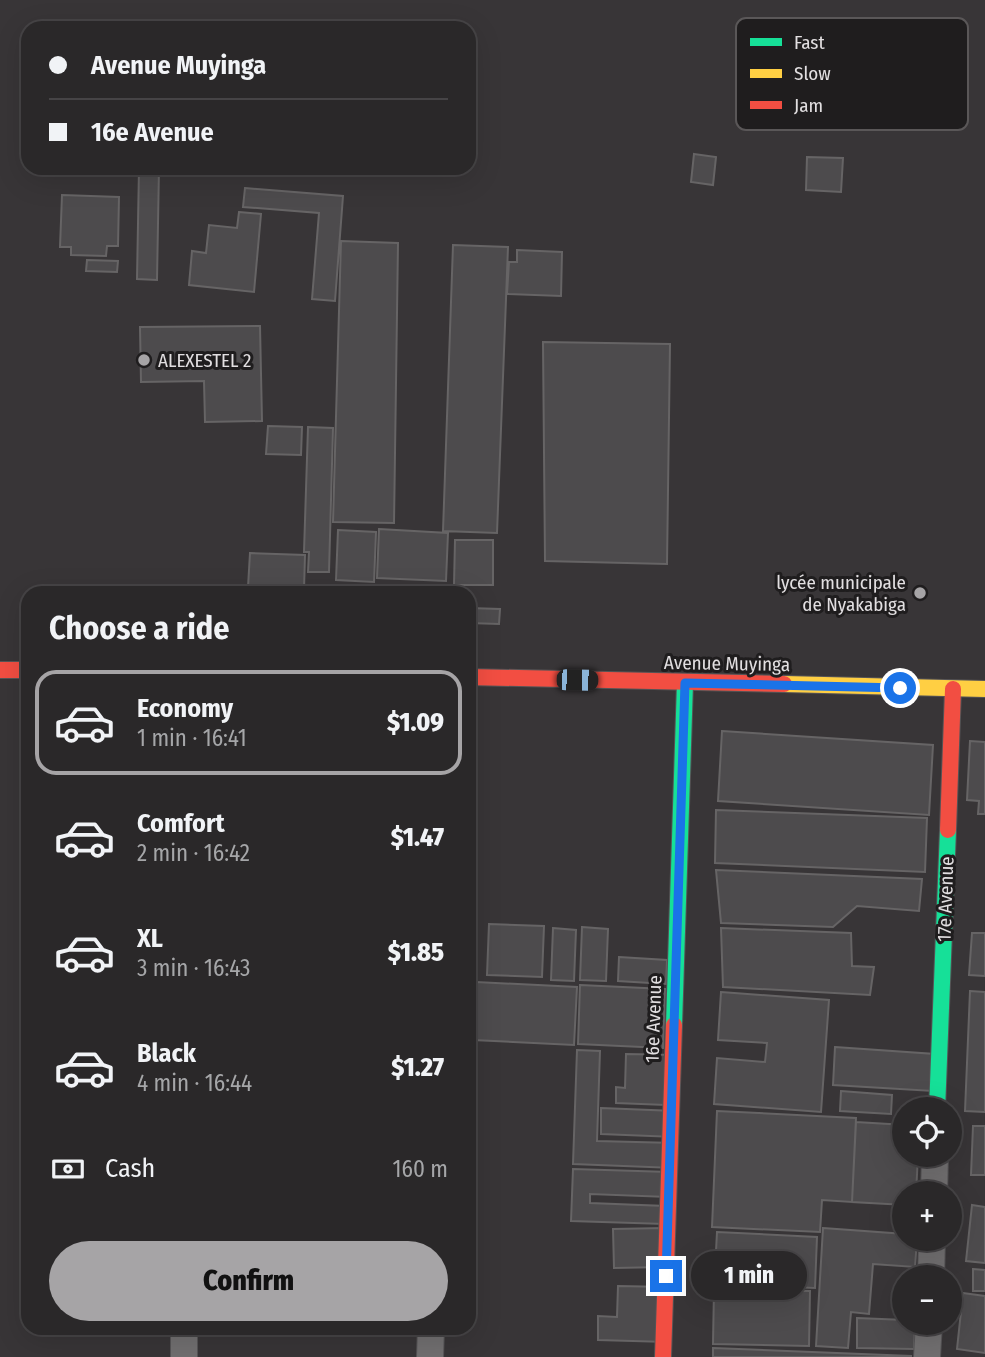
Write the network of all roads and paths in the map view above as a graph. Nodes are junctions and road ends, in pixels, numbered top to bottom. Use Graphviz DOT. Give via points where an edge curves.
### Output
graph roads {
  1 [pos="0,670"];
  2 [pos="21,670"];
  3 [pos="476,677"];
  4 [pos="685,683"];
  5 [pos="953,689"];
  6 [pos="985,689"];
  7 [pos="937,1097"];
  8 [pos="184,1335"];
  9 [pos="431,1335"];
  10 [pos="929,1335"];
  11 [pos="184,1357"];
  12 [pos="430,1357"];
  13 [pos="663,1357"];
  14 [pos="928,1357"];
  1 -- 2 [label="street"];
  3 -- 4 [label="street, Avenue Muyinga"];
  4 -- 5 [label="street, Avenue Muyinga"];
  4 -- 13 [label="street, 16e Avenue"];
  5 -- 6 [label="street, Avenue Muyinga"];
  5 -- 7 [label="street, 17e Avenue"];
  8 -- 11 [label="street"];
  9 -- 12 [label="street"];
  10 -- 14 [label="street"];
}
